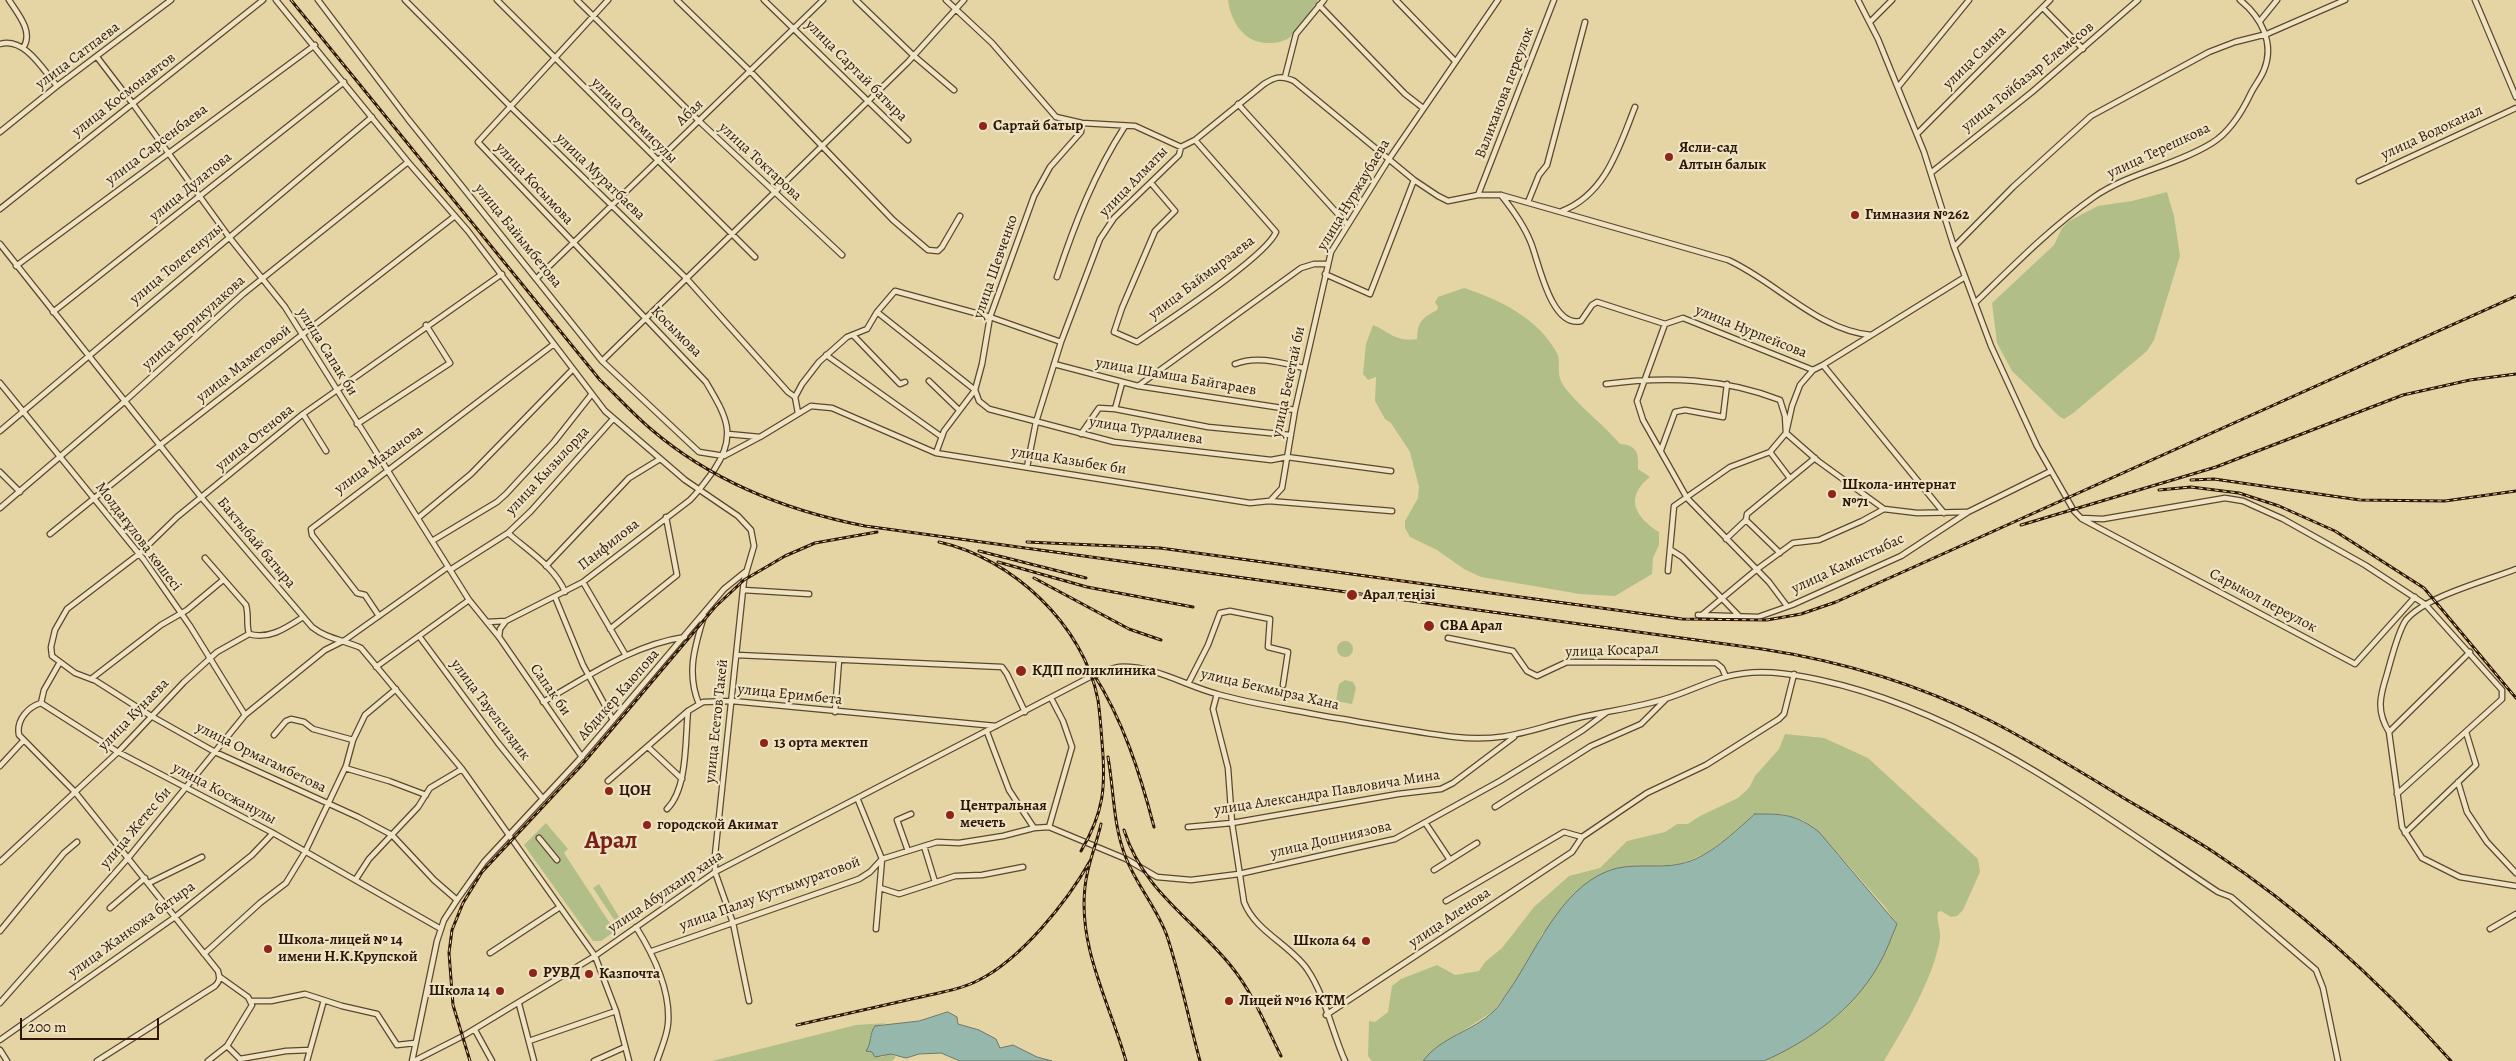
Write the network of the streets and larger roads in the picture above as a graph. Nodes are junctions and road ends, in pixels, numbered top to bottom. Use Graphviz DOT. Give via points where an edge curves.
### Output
graph roads {
  1 [pos="9,0"];
  2 [pos="171,0"];
  3 [pos="263,0"];
  4 [pos="276,0"];
  5 [pos="318,0"];
  6 [pos="405,0"];
  7 [pos="497,0"];
  8 [pos="577,0"];
  9 [pos="608,0"];
  10 [pos="677,0"];
  11 [pos="764,0"];
  12 [pos="823,0"];
  13 [pos="856,0"];
  14 [pos="946,0"];
  15 [pos="964,0"];
  16 [pos="1324,0"];
  17 [pos="1396,0"];
  18 [pos="1490,0"];
  19 [pos="1554,0"];
  20 [pos="1858,0"];
  21 [pos="1892,0"];
  22 [pos="1969,0"];
  23 [pos="2050,0"];
  24 [pos="2138,0"];
  25 [pos="2240,0"];
  26 [pos="2277,0"];
  27 [pos="2345,0"];
  28 [pos="2474,0"];
  29 [pos="1496,2"];
  30 [pos="1319,5"];
  31 [pos="2043,8"];
  32 [pos="956,11"];
  33 [pos="593,15"];
  34 [pos="2260,20"];
  35 [pos="1871,21"];
  36 [pos="1585,22"];
  37 [pos="795,28"];
  38 [pos="2266,34"];
  39 [pos="0,44"];
  40 [pos="314,45"];
  41 [pos="23,48"];
  42 [pos="2082,49"];
  43 [pos="914,56"];
  44 [pos="97,57"];
  45 [pos="554,58"];
  46 [pos="1455,61"];
  47 [pos="750,71"];
  48 [pos="1285,77"];
  49 [pos="344,82"];
  50 [pos="57,86"];
  51 [pos="1898,87"];
  52 [pos="954,90"];
  53 [pos="2516,97"];
  54 [pos="867,100"];
  55 [pos="134,104"];
  56 [pos="1238,104"];
  57 [pos="510,106"];
  58 [pos="1635,107"];
  59 [pos="1424,108"];
  60 [pos="2516,108"];
  61 [pos="372,117"];
  62 [pos="699,121"];
  63 [pos="1082,123"];
  64 [pos="1125,126"];
  65 [pos="0,132"];
  66 [pos="1917,134"];
  67 [pos="908,140"];
  68 [pos="1195,140"];
  69 [pos="821,145"];
  70 [pos="1181,146"];
  71 [pos="167,152"];
  72 [pos="1389,159"];
  73 [pos="408,162"];
  74 [pos="656,162"];
  75 [pos="1932,172"];
  76 [pos="1414,180"];
  77 [pos="2359,181"];
  78 [pos="1151,183"];
  79 [pos="774,192"];
  80 [pos="1478,194"];
  81 [pos="1501,195"];
  82 [pos="199,197"];
  83 [pos="1528,202"];
  84 [pos="611,206"];
  85 [pos="0,209"];
  86 [pos="1561,211"];
  87 [pos="455,216"];
  88 [pos="960,216"];
  89 [pos="1347,224"];
  90 [pos="732,235"];
  91 [pos="229,237"];
  92 [pos="573,243"];
  93 [pos="0,244"];
  94 [pos="1954,247"];
  95 [pos="842,256"];
  96 [pos="755,258"];
  97 [pos="1327,264"];
  98 [pos="16,266"];
  99 [pos="502,274"];
  100 [pos="1325,274"];
  101 [pos="1057,277"];
  102 [pos="1965,277"];
  103 [pos="263,278"];
  104 [pos="536,279"];
  105 [pos="687,279"];
  106 [pos="1975,303"];
  107 [pos="53,312"];
  108 [pos="877,312"];
  109 [pos="990,317"];
  110 [pos="646,320"];
  111 [pos="1665,324"];
  112 [pos="426,325"];
  113 [pos="303,335"];
  114 [pos="854,335"];
  115 [pos="1871,335"];
  116 [pos="1061,342"];
  117 [pos="554,344"];
  118 [pos="826,355"];
  119 [pos="89,357"];
  120 [pos="602,361"];
  121 [pos="1054,364"];
  122 [pos="1235,364"];
  123 [pos="1823,365"];
  124 [pos="1304,368"];
  125 [pos="572,370"];
  126 [pos="1814,370"];
  127 [pos="1644,379"];
  128 [pos="929,381"];
  129 [pos="905,382"];
  130 [pos="0,383"];
  131 [pos="1122,383"];
  132 [pos="1606,384"];
  133 [pos="1727,384"];
  134 [pos="1138,386"];
  135 [pos="975,390"];
  136 [pos="336,391"];
  137 [pos="591,395"];
  138 [pos="795,398"];
  139 [pos="125,401"];
  140 [pos="1114,409"];
  141 [pos="959,410"];
  142 [pos="1295,410"];
  143 [pos="24,413"];
  144 [pos="798,413"];
  145 [pos="303,414"];
  146 [pos="613,419"];
  147 [pos="1036,422"];
  148 [pos="357,424"];
  149 [pos="0,431"];
  150 [pos="1786,433"];
  151 [pos="728,434"];
  152 [pos="1081,434"];
  153 [pos="1290,435"];
  154 [pos="760,437"];
  155 [pos="942,437"];
  156 [pos="160,445"];
  157 [pos="326,450"];
  158 [pos="1661,450"];
  159 [pos="1770,452"];
  160 [pos="936,454"];
  161 [pos="724,456"];
  162 [pos="60,457"];
  163 [pos="1287,457"];
  164 [pos="1815,458"];
  165 [pos="660,459"];
  166 [pos="1027,467"];
  167 [pos="386,470"];
  168 [pos="1391,471"];
  169 [pos="2051,471"];
  170 [pos="0,472"];
  171 [pos="1789,477"];
  172 [pos="700,491"];
  173 [pos="20,492"];
  174 [pos="201,497"];
  175 [pos="94,498"];
  176 [pos="1687,498"];
  177 [pos="1269,501"];
  178 [pos="0,508"];
  179 [pos="1884,509"];
  180 [pos="1392,511"];
  181 [pos="1944,512"];
  182 [pos="1968,512"];
  183 [pos="666,517"];
  184 [pos="418,518"];
  185 [pos="2081,518"];
  186 [pos="1746,520"];
  187 [pos="508,533"];
  188 [pos="50,534"];
  189 [pos="1726,539"];
  190 [pos="432,541"];
  191 [pos="1671,550"];
  192 [pos="1780,553"];
  193 [pos="139,554"];
  194 [pos="205,558"];
  195 [pos="546,566"];
  196 [pos="449,569"];
  197 [pos="2516,569"];
  198 [pos="1756,570"];
  199 [pos="746,571"];
  200 [pos="1668,571"];
  201 [pos="224,580"];
  202 [pos="583,582"];
  203 [pos="743,590"];
  204 [pos="565,592"];
  205 [pos="810,594"];
  206 [pos="555,597"];
  207 [pos="2415,597"];
  208 [pos="1723,598"];
  209 [pos="469,600"];
  210 [pos="2426,605"];
  211 [pos="1787,606"];
  212 [pos="181,614"];
  213 [pos="704,614"];
  214 [pos="379,616"];
  215 [pos="1739,616"];
  216 [pos="303,617"];
  217 [pos="506,621"];
  218 [pos="487,622"];
  219 [pos="610,629"];
  220 [pos="248,634"];
  221 [pos="419,636"];
  222 [pos="499,637"];
  223 [pos="685,637"];
  224 [pos="1448,638"];
  225 [pos="345,640"];
  226 [pos="51,647"];
  227 [pos="2470,652"];
  228 [pos="625,654"];
  229 [pos="737,655"];
  230 [pos="210,659"];
  231 [pos="839,660"];
  232 [pos="60,662"];
  233 [pos="376,667"];
  234 [pos="1794,674"];
  235 [pos="588,676"];
  236 [pos="1726,677"];
  237 [pos="91,679"];
  238 [pos="1188,684"];
  239 [pos="1283,685"];
  240 [pos="396,689"];
  241 [pos="1217,694"];
  242 [pos="1051,698"];
  243 [pos="1666,699"];
  244 [pos="732,701"];
  245 [pos="543,702"];
  246 [pos="41,703"];
  247 [pos="699,704"];
  248 [pos="1610,710"];
  249 [pos="688,711"];
  250 [pos="835,712"];
  251 [pos="1025,712"];
  252 [pos="245,714"];
  253 [pos="151,716"];
  254 [pos="613,720"];
  255 [pos="998,727"];
  256 [pos="987,732"];
  257 [pos="2389,732"];
  258 [pos="2466,732"];
  259 [pos="274,735"];
  260 [pos="1514,737"];
  261 [pos="353,740"];
  262 [pos="24,741"];
  263 [pos="648,747"];
  264 [pos="118,752"];
  265 [pos="215,752"];
  266 [pos="582,757"];
  267 [pos="0,766"];
  268 [pos="345,768"];
  269 [pos="462,769"];
  270 [pos="682,779"];
  271 [pos="608,781"];
  272 [pos="2458,782"];
  273 [pos="186,788"];
  274 [pos="74,792"];
  275 [pos="2396,794"];
  276 [pos="426,795"];
  277 [pos="543,799"];
  278 [pos="858,800"];
  279 [pos="328,804"];
  280 [pos="1495,807"];
  281 [pos="667,809"];
  282 [pos="911,814"];
  283 [pos="1232,823"];
  284 [pos="1426,824"];
  285 [pos="1049,827"];
  286 [pos="1188,827"];
  287 [pos="1034,828"];
  288 [pos="273,833"];
  289 [pos="2405,833"];
  290 [pos="392,835"];
  291 [pos="510,835"];
  292 [pos="1582,837"];
  293 [pos="539,838"];
  294 [pos="77,842"];
  295 [pos="952,843"];
  296 [pos="1477,843"];
  297 [pos="924,846"];
  298 [pos="908,851"];
  299 [pos="305,852"];
  300 [pos="129,857"];
  301 [pos="202,857"];
  302 [pos="882,859"];
  303 [pos="557,860"];
  304 [pos="1450,860"];
  305 [pos="0,862"];
  306 [pos="1024,867"];
  307 [pos="1434,870"];
  308 [pos="715,872"];
  309 [pos="2516,873"];
  310 [pos="1239,874"];
  311 [pos="145,878"];
  312 [pos="356,879"];
  313 [pos="935,882"];
  314 [pos="149,883"];
  315 [pos="2516,886"];
  316 [pos="880,888"];
  317 [pos="457,900"];
  318 [pos="1446,901"];
  319 [pos="560,907"];
  320 [pos="110,908"];
  321 [pos="2516,914"];
  322 [pos="175,917"];
  323 [pos="733,923"];
  324 [pos="636,926"];
  325 [pos="876,928"];
  326 [pos="441,929"];
  327 [pos="2490,929"];
  328 [pos="0,931"];
  329 [pos="652,951"];
  330 [pos="490,953"];
  331 [pos="204,954"];
  332 [pos="595,956"];
  333 [pos="220,976"];
  334 [pos="324,1000"];
  335 [pos="252,1001"];
  336 [pos="749,1001"];
  337 [pos="0,1004"];
  338 [pos="519,1004"];
  339 [pos="616,1011"];
  340 [pos="1326,1015"];
  341 [pos="475,1030"];
  342 [pos="0,1040"];
  343 [pos="529,1041"];
  344 [pos="415,1043"];
  345 [pos="226,1046"];
  346 [pos="625,1047"];
  347 [pos="0,1050"];
  348 [pos="310,1050"];
  349 [pos="240,1060"];
  350 [pos="7,1061"];
  351 [pos="97,1061"];
  352 [pos="208,1061"];
  353 [pos="307,1061"];
  354 [pos="413,1061"];
  355 [pos="492,1061"];
  356 [pos="534,1061"];
  357 [pos="594,1061"];
  358 [pos="629,1061"];
  359 [pos="657,1061"];
  360 [pos="1345,1061"];
  361 [pos="2338,1061"];
  1 -- 41 [label="street" via="28,33"];
  2 -- 44 [label="street, улица Сатпаева"];
  3 -- 55 [label="street, улица Космонавтов"];
  4 -- 40 [label="street, улица Есетов Такей"];
  5 -- 104 [label="street, улица Байымбетова"];
  6 -- 57 [label="street, улица Муратбаева"];
  7 -- 45 [label="street, улица Отемисулы"];
  8 -- 33 [label="street, улица Токтарова"];
  9 -- 33 [label="street"];
  10 -- 47 [label="street"];
  11 -- 37 [label="street, улица Сартай батыра"];
  12 -- 37 [label="street, Абая"];
  13 -- 43 [label="street"];
  14 -- 32 [label="street"];
  15 -- 32 [label="street"];
  16 -- 30 [label="street"];
  17 -- 46 [label="street"];
  18 -- 29 [label="street"];
  19 -- 80 [label="street, Валиханова переулок"];
  20 -- 35 [label="street"];
  21 -- 35 [label="street"];
  22 -- 51 [label="street"];
  23 -- 31 [label="street, улица Саина"];
  24 -- 42 [label="street, улица Тойбазар Елемесов"];
  25 -- 34 [label="street"];
  26 -- 34 [label="street"];
  27 -- 38 [label="street"];
  28 -- 53 [label="street"];
  29 -- 46 [label="street, улица Нуржаубаева"];
  30 -- 48 [label="street" via="1296,34"];
  30 -- 59 [label="street" via="1405,94"];
  31 -- 42 [label="street"];
  31 -- 66 [label="street, улица Саина"];
  32 -- 43 [label="street"];
  32 -- 63 [label="street" via="992,43 1056,118"];
  33 -- 45 [label="street"];
  33 -- 62 [label="street, улица Токтарова"];
  34 -- 38 [label="street"];
  35 -- 51 [label="street"];
  36 -- 83 [label="street" via="1547,165 1539,175"];
  37 -- 47 [label="street, Абая"];
  37 -- 54 [label="street, улица Сартай батыра"];
  38 -- 94 [label="street" via="2209,52 2092,116"];
  38 -- 106 [label="street, улица Терешкова" via="2264,71 2242,112 2223,134 2212,143 2118,182 2095,196 2048,232"];
  39 -- 41 [label="street" via="8,42"];
  40 -- 49 [label="street, улица Есетов Такей"];
  40 -- 71 [label="street, улица Сарсенбаева"];
  41 -- 50 [label="street"];
  42 -- 75 [label="street, улица Тойбазар Елемесов"];
  43 -- 52 [label="street"];
  43 -- 54 [label="street"];
  44 -- 50 [label="street, улица Сатпаева"];
  44 -- 55 [label="street, улица Сапак би"];
  45 -- 57 [label="street"];
  45 -- 74 [label="street, улица Отемисулы"];
  46 -- 59 [label="street, улица Нуржаубаева"];
  47 -- 62 [label="street, Абая"];
  47 -- 69 [label="street"];
  48 -- 56 [label="street, улица Алматы" via="1275,77"];
  48 -- 72 [label="street"];
  49 -- 61 [label="street, улица Есетов Такей"];
  49 -- 82 [label="street, улица Дулатова"];
  50 -- 65 [label="street, улица Сатпаева"];
  51 -- 66 [label="street"];
  54 -- 67 [label="street, улица Сартай батыра"];
  54 -- 69 [label="street"];
  55 -- 71 [label="street, улица Сапак би"];
  55 -- 85 [label="street, улица Космонавтов"];
  56 -- 68 [label="street, улица Алматы"];
  56 -- 89 [label="street"];
  57 -- 84 [label="street, улица Муратбаева"];
  57 -- 92 [label="street, улица Косымова" via="478,142"];
  58 -- 86 [label="street" via="1600,184 1576,206"];
  59 -- 72 [label="street, улица Нуржаубаева"];
  60 -- 77 [label="street, улица Водоканал"];
  61 -- 73 [label="street, улица Есетов Такей"];
  61 -- 91 [label="street, улица Толегенулы"];
  62 -- 74 [label="street, Абая"];
  62 -- 79 [label="street, улица Токтарова"];
  63 -- 64 [label="street"];
  63 -- 109 [label="street, улица Шевченко" via="1081,132 1050,167 1034,196"];
  64 -- 70 [label="street" via="1135,126"];
  64 -- 101 [label="street" via="1106,156 1078,214"];
  66 -- 75 [label="street"];
  68 -- 70 [label="street, улица Алматы"];
  68 -- 78 [label="street, улица Баймырзаева" via="1276,232 1273,240 1254,257 1137,342 1114,332 1155,231 1175,211"];
  69 -- 79 [label="street"];
  69 -- 88 [label="street" via="893,220 930,251 938,251 942,247"];
  70 -- 78 [label="street, улица Алматы" via="1179,155"];
  71 -- 82 [label="street, улица Сапак би"];
  71 -- 98 [label="street, улица Сарсенбаева"];
  72 -- 76 [label="street"];
  72 -- 89 [label="street, улица Нуржаубаева"];
  73 -- 87 [label="street, улица Есетов Такей"];
  73 -- 103 [label="street, улица Борикулакова"];
  74 -- 84 [label="street, Абая"];
  74 -- 90 [label="street, улица Отемисулы"];
  75 -- 94 [label="street"];
  76 -- 80 [label="street" via="1448,201"];
  76 -- 100 [label="street" via="1370,294"];
  78 -- 116 [label="street, улица Алматы" via="1114,218 1100,239"];
  79 -- 90 [label="street"];
  79 -- 95 [label="street, улица Токтарова"];
  80 -- 81 [label="street"];
  81 -- 83 [label="street"];
  81 -- 111 [label="street, улица Нурпейсова" via="1516,214 1561,314 1574,322 1581,321 1598,302"];
  82 -- 91 [label="street, улица Сапак би"];
  82 -- 107 [label="street, улица Дулатова"];
  83 -- 86 [label="street"];
  84 -- 92 [label="street, Абая"];
  84 -- 105 [label="street, улица Муратбаева"];
  86 -- 115 [label="street" via="1728,260 1749,270 1836,327"];
  87 -- 99 [label="street, улица Есетов Такей"];
  87 -- 113 [label="street, улица Маметовой"];
  89 -- 97 [label="street, улица Нуржаубаева"];
  90 -- 96 [label="street, улица Отемисулы"];
  90 -- 105 [label="street"];
  91 -- 103 [label="street, улица Сапак би"];
  91 -- 119 [label="street, улица Толегенулы"];
  92 -- 104 [label="street, Абая"];
  92 -- 110 [label="street, Косымова"];
  93 -- 98 [label="street, Бактыбай батыра"];
  94 -- 102 [label="street"];
  97 -- 100 [label="street, улица Бекетай би"];
  97 -- 134 [label="street, улица Нуржаубаева" via="1301,268"];
  98 -- 107 [label="street, Бактыбай батыра"];
  99 -- 112 [label="street, улица Отенова"];
  99 -- 117 [label="street, улица Есетов Такей"];
  100 -- 124 [label="street, улица Бекетай би"];
  102 -- 106 [label="street"];
  102 -- 115 [label="street"];
  103 -- 113 [label="street, улица Сапак би"];
  103 -- 139 [label="street, улица Борикулакова"];
  104 -- 120 [label="street, улица Байымбетова"];
  105 -- 110 [label="street"];
  105 -- 138 [label="street, улица Муратбаева"];
  106 -- 169 [label="street" via="1991,346"];
  107 -- 119 [label="street, Бактыбай батыра"];
  108 -- 109 [label="street" via="895,291"];
  108 -- 114 [label="street" via="867,329"];
  108 -- 135 [label="street, улица Турдалиева"];
  109 -- 116 [label="street"];
  109 -- 135 [label="street, улица Шевченко"];
  110 -- 120 [label="street"];
  110 -- 151 [label="street, Косымова" via="706,382 723,415"];
  111 -- 126 [label="street, улица Нурпейсова" via="1684,318"];
  111 -- 127 [label="street"];
  112 -- 136 [label="street, улица Отенова"];
  112 -- 148 [label="street" via="450,363"];
  113 -- 136 [label="street, улица Сапак би"];
  113 -- 156 [label="street, улица Маметовой"];
  114 -- 118 [label="street"];
  114 -- 129 [label="street" via="900,384"];
  115 -- 123 [label="street"];
  116 -- 121 [label="street, улица Алматы"];
  117 -- 125 [label="street, улица Есетов Такей"];
  117 -- 167 [label="street, улица Маханова"];
  118 -- 138 [label="street" via="805,379"];
  118 -- 155 [label="street"];
  119 -- 139 [label="street, Бактыбай батыра"];
  119 -- 143 [label="street, улица Толегенулы"];
  120 -- 161 [label="street, улица Байымбетова" via="699,452"];
  121 -- 131 [label="street, улица Шамша Байгараев"];
  121 -- 147 [label="street, улица Алматы"];
  122 -- 124 [label="street" via="1246,359 1267,360"];
  123 -- 126 [label="street, улица Нурпейсова"];
  123 -- 181 [label="street, улица Нурпейсова"];
  124 -- 142 [label="street, улица Бекетай би"];
  125 -- 137 [label="street, улица Есетов Такей"];
  125 -- 184 [label="street" via="471,474"];
  126 -- 150 [label="street" via="1800,386"];
  127 -- 132 [label="street"];
  127 -- 133 [label="street" via="1694,379"];
  127 -- 158 [label="street" via="1637,400 1643,420"];
  128 -- 141 [label="street"];
  130 -- 143 [label="street, Молдағұлова көшесі"];
  131 -- 134 [label="street, улица Шамша Байгараев"];
  131 -- 140 [label="street"];
  133 -- 150 [label="street" via="1780,400"];
  133 -- 158 [label="street" via="1723,417 1685,410 1675,412"];
  134 -- 142 [label="street, улица Шамша Байгараев"];
  135 -- 141 [label="street, улица Шевченко"];
  135 -- 147 [label="street, улица Турдалиева" via="979,401 989,409"];
  136 -- 145 [label="street, улица Отенова"];
  136 -- 148 [label="street, улица Сапак би"];
  137 -- 146 [label="street, улица Есетов Такей"];
  137 -- 190 [label="street" via="554,442 506,494"];
  138 -- 144 [label="street"];
  139 -- 156 [label="street, Бактыбай батыра"];
  139 -- 162 [label="street, улица Борикулакова"];
  140 -- 152 [label="street" via="1099,408"];
  140 -- 153 [label="street" via="1208,427"];
  141 -- 155 [label="street, улица Шевченко"];
  142 -- 153 [label="street, улица Бекетай би"];
  143 -- 149 [label="street, улица Толегенулы"];
  143 -- 162 [label="street, Молдағұлова көшесі"];
  144 -- 154 [label="street, улица Казыбек би"];
  144 -- 160 [label="street, улица Казыбек би" via="812,406 832,408"];
  145 -- 157 [label="street"];
  145 -- 174 [label="street, улица Отенова"];
  146 -- 165 [label="street, улица Есетов Такей"];
  146 -- 187 [label="street, улица Кызылорда"];
  147 -- 152 [label="street, улица Турдалиева"];
  147 -- 166 [label="street, улица Алматы"];
  148 -- 167 [label="street, улица Сапак би"];
  150 -- 159 [label="street"];
  150 -- 164 [label="street"];
  151 -- 154 [label="street"];
  151 -- 161 [label="street, Косымова"];
  152 -- 163 [label="street, улица Турдалиева" via="1148,447 1271,460"];
  153 -- 163 [label="street, улица Бекетай би"];
  154 -- 161 [label="street, улица Казыбек би"];
  155 -- 160 [label="street, улица Шевченко"];
  156 -- 174 [label="street, Бактыбай батыра"];
  156 -- 175 [label="street, улица Маметовой"];
  158 -- 176 [label="street"];
  159 -- 171 [label="street"];
  159 -- 176 [label="street" via="1730,468"];
  160 -- 166 [label="street, улица Казыбек би"];
  161 -- 172 [label="street, Панфилова"];
  162 -- 173 [label="street, улица Борикулакова"];
  162 -- 175 [label="street, Молдағұлова көшесі"];
  163 -- 168 [label="street, улица Турдалиева"];
  163 -- 177 [label="street, улица Бекетай би" via="1282,488"];
  164 -- 171 [label="street"];
  164 -- 179 [label="street"];
  165 -- 172 [label="street, улица Есетов Такей"];
  165 -- 195 [label="street" via="629,478"];
  166 -- 177 [label="street, улица Казыбек би" via="1250,503"];
  167 -- 184 [label="street, улица Сапак би"];
  167 -- 214 [label="street, улица Маханова" via="310,529 357,593 365,595"];
  169 -- 182 [label="street, улица Камыстыбас"];
  169 -- 185 [label="street"];
  170 -- 173 [label="street"];
  171 -- 186 [label="street" via="1747,514"];
  172 -- 183 [label="street, Панфилова"];
  172 -- 199 [label="street, улица Есетов Такей" via="738,516 751,530 754,546"];
  173 -- 178 [label="street, улица Борикулакова"];
  174 -- 193 [label="street, улица Отенова"];
  174 -- 216 [label="street, Бактыбай батыра"];
  175 -- 188 [label="street, улица Маметовой"];
  175 -- 193 [label="street, Молдағұлова көшесі"];
  176 -- 189 [label="street"];
  176 -- 191 [label="street" via="1674,506"];
  177 -- 180 [label="street, улица Казыбек би"];
  179 -- 181 [label="street"];
  179 -- 192 [label="street" via="1819,540 1793,543"];
  181 -- 182 [label="street"];
  182 -- 211 [label="street, улица Камыстыбас" via="1901,556"];
  183 -- 202 [label="street, Панфилова"];
  183 -- 219 [label="street" via="678,575"];
  184 -- 190 [label="street, улица Сапак би"];
  185 -- 207 [label="street" via="2103,519 2225,498 2243,501 2283,519"];
  185 -- 207 [label="street, Сарыкол переулок" via="2355,664"];
  186 -- 189 [label="street"];
  186 -- 192 [label="street"];
  187 -- 195 [label="street"];
  187 -- 196 [label="street, улица Кызылорда"];
  189 -- 198 [label="street"];
  190 -- 196 [label="street, улица Сапак би"];
  191 -- 200 [label="street"];
  191 -- 208 [label="street"];
  192 -- 198 [label="street"];
  193 -- 212 [label="street, Молдағұлова көшесі"];
  193 -- 226 [label="street, улица Отенова" via="67,609 55,630"];
  194 -- 201 [label="street"];
  195 -- 204 [label="street"];
  196 -- 209 [label="street, улица Сапак би"];
  196 -- 214 [label="street, улица Кызылорда"];
  197 -- 210 [label="street"];
  198 -- 208 [label="street"];
  198 -- 211 [label="street"];
  199 -- 203 [label="street, улица Есетов Такей"];
  199 -- 213 [label="street, Абдикер Каюпова" via="724,589"];
  201 -- 212 [label="street"];
  201 -- 220 [label="street" via="246,605"];
  202 -- 204 [label="street, Панфилова"];
  202 -- 219 [label="street"];
  203 -- 205 [label="street"];
  203 -- 229 [label="street, улица Есетов Такей"];
  204 -- 206 [label="street, Панфилова"];
  206 -- 217 [label="street, Панфилова"];
  206 -- 235 [label="street"];
  207 -- 210 [label="street"];
  208 -- 215 [label="street"];
  208 -- 215 [label="street, улица Камыстыбас" via="1700,615"];
  209 -- 218 [label="street, улица Сапак би"];
  209 -- 221 [label="street"];
  210 -- 227 [label="street"];
  210 -- 257 [label="street" via="2406,621 2391,659 2381,695 2381,718"];
  211 -- 215 [label="street, улица Камыстыбас" via="1758,617"];
  212 -- 230 [label="street, Молдағұлова көшесі"];
  212 -- 237 [label="street" via="161,625"];
  213 -- 223 [label="street, Абдикер Каюпова"];
  213 -- 247 [label="street" via="692,661"];
  214 -- 225 [label="street, улица Жетес би"];
  216 -- 220 [label="street, улица Кунаева" via="270,635 257,637"];
  216 -- 225 [label="street, Бактыбай батыра" via="321,635"];
  217 -- 218 [label="street"];
  217 -- 222 [label="street"];
  218 -- 222 [label="street, Сапак би"];
  219 -- 228 [label="street"];
  220 -- 230 [label="street, улица Кунаева"];
  221 -- 233 [label="street"];
  221 -- 277 [label="street, улица Тауелсиздик"];
  222 -- 245 [label="street, Сапак би"];
  223 -- 228 [label="street" via="662,640"];
  223 -- 254 [label="street, Абдикер Каюпова"];
  224 -- 236 [label="street, улица Косарал" via="1513,651 1527,671 1537,676 1567,662 1652,661 1716,663"];
  225 -- 233 [label="street, Бактыбай батыра" via="361,648"];
  225 -- 252 [label="street, улица Жетес би" via="325,650"];
  226 -- 232 [label="street, улица Ормагамбетова" via="52,656"];
  227 -- 257 [label="street"];
  227 -- 258 [label="street" via="2502,690 2502,699"];
  228 -- 235 [label="street"];
  229 -- 231 [label="street"];
  229 -- 244 [label="street, улица Есетов Такей"];
  230 -- 252 [label="street, Молдағұлова көшесі"];
  230 -- 253 [label="street, улица Кунаева"];
  231 -- 250 [label="street"];
  231 -- 251 [label="street" via="1002,667"];
  232 -- 237 [label="street, улица Ормагамбетова"];
  232 -- 246 [label="street" via="44,690"];
  233 -- 240 [label="street, Бактыбай батыра"];
  234 -- 236 [label="street" via="1760,671"];
  234 -- 292 [label="street, улица Аленова" via="1784,714 1779,720 1706,765 1647,793"];
  234 -- 361 [label="street" via="1854,688 1916,709 1971,736 2048,779 2218,892 2231,897 2316,970 2323,988"];
  235 -- 245 [label="street"];
  235 -- 254 [label="street"];
  236 -- 243 [label="street"];
  237 -- 253 [label="street, улица Ормагамбетова"];
  238 -- 239 [label="street" via="1220,613 1230,611 1270,619 1268,647 1288,652"];
  238 -- 241 [label="street, улица Бекмырза Хана"];
  238 -- 242 [label="street, улица Бекмырза Хана" via="1150,672 1118,667 1090,677"];
  240 -- 261 [label="street" via="365,715"];
  240 -- 269 [label="street, Бактыбай батыра"];
  241 -- 260 [label="street, улица Бекмырза Хана" via="1459,738"];
  241 -- 283 [label="street" via="1213,708 1228,768"];
  242 -- 251 [label="street, улица Бекмырза Хана"];
  242 -- 285 [label="street" via="1072,747"];
  243 -- 248 [label="street"];
  243 -- 280 [label="street" via="1641,724 1591,746"];
  244 -- 247 [label="street, улица Еримбета"];
  244 -- 250 [label="street, улица Еримбета"];
  244 -- 308 [label="street, улица Есетов Такей" via="714,855"];
  245 -- 266 [label="street, Сапак би"];
  246 -- 262 [label="street" via="28,710 20,723 19,735"];
  246 -- 264 [label="street, улица Косжанулы"];
  247 -- 249 [label="street, улица Еримбета"];
  248 -- 260 [label="street"];
  248 -- 284 [label="street, улица Дошниязова" via="1583,730"];
  249 -- 263 [label="street, улица Еримбета"];
  249 -- 270 [label="street"];
  250 -- 255 [label="street, улица Еримбета"];
  251 -- 255 [label="street, улица Бекмырза Хана"];
  252 -- 265 [label="street, улица Жетес би"];
  253 -- 264 [label="street, улица Кунаева"];
  253 -- 265 [label="street, улица Ормагамбетова"];
  254 -- 266 [label="street, Абдикер Каюпова"];
  255 -- 256 [label="street, улица Абулхаир хана"];
  256 -- 278 [label="street, улица Абулхаир хана"];
  256 -- 287 [label="street" via="1009,790"];
  257 -- 275 [label="street"];
  258 -- 272 [label="street" via="2476,765"];
  258 -- 275 [label="street"];
  259 -- 261 [label="street" via="286,721 291,720"];
  260 -- 283 [label="street, улица Александра Павловича Мина" via="1441,789"];
  261 -- 268 [label="street"];
  262 -- 267 [label="street"];
  262 -- 274 [label="street"];
  263 -- 270 [label="street"];
  263 -- 271 [label="street, улица Еримбета"];
  264 -- 273 [label="street, улица Косжанулы"];
  264 -- 274 [label="street, улица Кунаева"];
  265 -- 273 [label="street, улица Жетес би"];
  265 -- 279 [label="street, улица Ормагамбетова"];
  266 -- 277 [label="street, Абдикер Каюпова"];
  268 -- 276 [label="street"];
  268 -- 279 [label="street"];
  269 -- 276 [label="street" via="430,788"];
  269 -- 291 [label="street, Бактыбай батыра"];
  270 -- 281 [label="street" via="678,794"];
  272 -- 289 [label="street"];
  272 -- 309 [label="street" via="2468,812 2488,842"];
  273 -- 288 [label="street, улица Косжанулы"];
  273 -- 300 [label="street, улица Жетес би"];
  274 -- 300 [label="street"];
  274 -- 305 [label="street, улица Кунаева"];
  275 -- 289 [label="street"];
  276 -- 290 [label="street"];
  277 -- 291 [label="street, Абдикер Каюпова"];
  278 -- 302 [label="street"];
  278 -- 308 [label="street, улица Абулхаир хана"];
  279 -- 290 [label="street, улица Ормагамбетова"];
  279 -- 299 [label="street"];
  282 -- 298 [label="street" via="897,820"];
  283 -- 286 [label="street, улица Александра Павловича Мина"];
  283 -- 310 [label="street"];
  284 -- 304 [label="street"];
  284 -- 310 [label="street, улица Дошниязова" via="1395,839"];
  285 -- 287 [label="street, улица Дошниязова"];
  285 -- 310 [label="street, улица Дошниязова" via="1126,859 1157,877 1191,880"];
  287 -- 295 [label="street, улица Дошниязова"];
  288 -- 299 [label="street, улица Косжанулы"];
  288 -- 322 [label="street, улица Жанкожа батыра" via="252,855"];
  289 -- 315 [label="street" via="2422,858 2460,877"];
  290 -- 312 [label="street" via="369,859"];
  290 -- 317 [label="street, улица Ормагамбетова"];
  291 -- 317 [label="street, Абдикер Каюпова" via="484,862"];
  291 -- 319 [label="street, Бактыбай батыра"];
  292 -- 318 [label="street, улица Аленова" via="1564,832"];
  292 -- 340 [label="street, улица Аленова" via="1572,852"];
  293 -- 303 [label="street"];
  294 -- 328 [label="street" via="64,853"];
  295 -- 297 [label="street, улица Палау Куттымуратовой" via="937,842"];
  296 -- 304 [label="street"];
  297 -- 298 [label="street, улица Палау Куттымуратовой"];
  297 -- 313 [label="street"];
  298 -- 302 [label="street, улица Палау Куттымуратовой"];
  299 -- 312 [label="street, улица Косжанулы"];
  299 -- 331 [label="street" via="286,883"];
  300 -- 311 [label="street"];
  300 -- 337 [label="street, улица Жетес би"];
  301 -- 314 [label="street"];
  302 -- 316 [label="street"];
  302 -- 323 [label="street, улица Палау Куттымуратовой" via="859,878"];
  304 -- 307 [label="street"];
  306 -- 313 [label="street"];
  308 -- 323 [label="street, улица Есетов Такей"];
  308 -- 324 [label="street, улица Абулхаир хана"];
  310 -- 340 [label="street" via="1248,912 1302,962"];
  311 -- 314 [label="street"];
  311 -- 320 [label="street"];
  312 -- 326 [label="street, улица Косжанулы"];
  313 -- 316 [label="street" via="899,894"];
  314 -- 322 [label="street"];
  316 -- 325 [label="street"];
  317 -- 326 [label="street, Абдикер Каюпова"];
  319 -- 330 [label="street"];
  319 -- 332 [label="street, Бактыбай батыра"];
  321 -- 327 [label="street"];
  322 -- 331 [label="street"];
  322 -- 342 [label="street, улица Жанкожа батыра"];
  323 -- 329 [label="street, улица Палау Куттымуратовой"];
  323 -- 336 [label="street, улица Есетов Такей"];
  324 -- 329 [label="street"];
  324 -- 332 [label="street, улица Абулхаир хана"];
  326 -- 344 [label="street, Абдикер Каюпова"];
  329 -- 359 [label="street" via="668,1012 668,1025"];
  331 -- 333 [label="street"];
  332 -- 338 [label="street, улица Абулхаир хана"];
  332 -- 339 [label="street, Бактыбай батыра"];
  333 -- 335 [label="street"];
  333 -- 351 [label="street" via="215,986"];
  334 -- 335 [label="street" via="306,994"];
  334 -- 344 [label="street" via="377,1014 397,1044"];
  334 -- 348 [label="street"];
  335 -- 345 [label="street"];
  338 -- 341 [label="street, улица Абулхаир хана"];
  338 -- 343 [label="street"];
  339 -- 343 [label="street"];
  339 -- 346 [label="street, Бактыбай батыра"];
  340 -- 360 [label="street"];
  341 -- 354 [label="street, улица Абулхаир хана"];
  341 -- 355 [label="street"];
  343 -- 356 [label="street"];
  344 -- 354 [label="street, Абдикер Каюпова"];
  345 -- 349 [label="street"];
  345 -- 352 [label="street"];
  346 -- 357 [label="street"];
  346 -- 358 [label="street, Бактыбай батыра"];
  347 -- 350 [label="street"];
  348 -- 349 [label="street"];
  348 -- 353 [label="street"];
}
